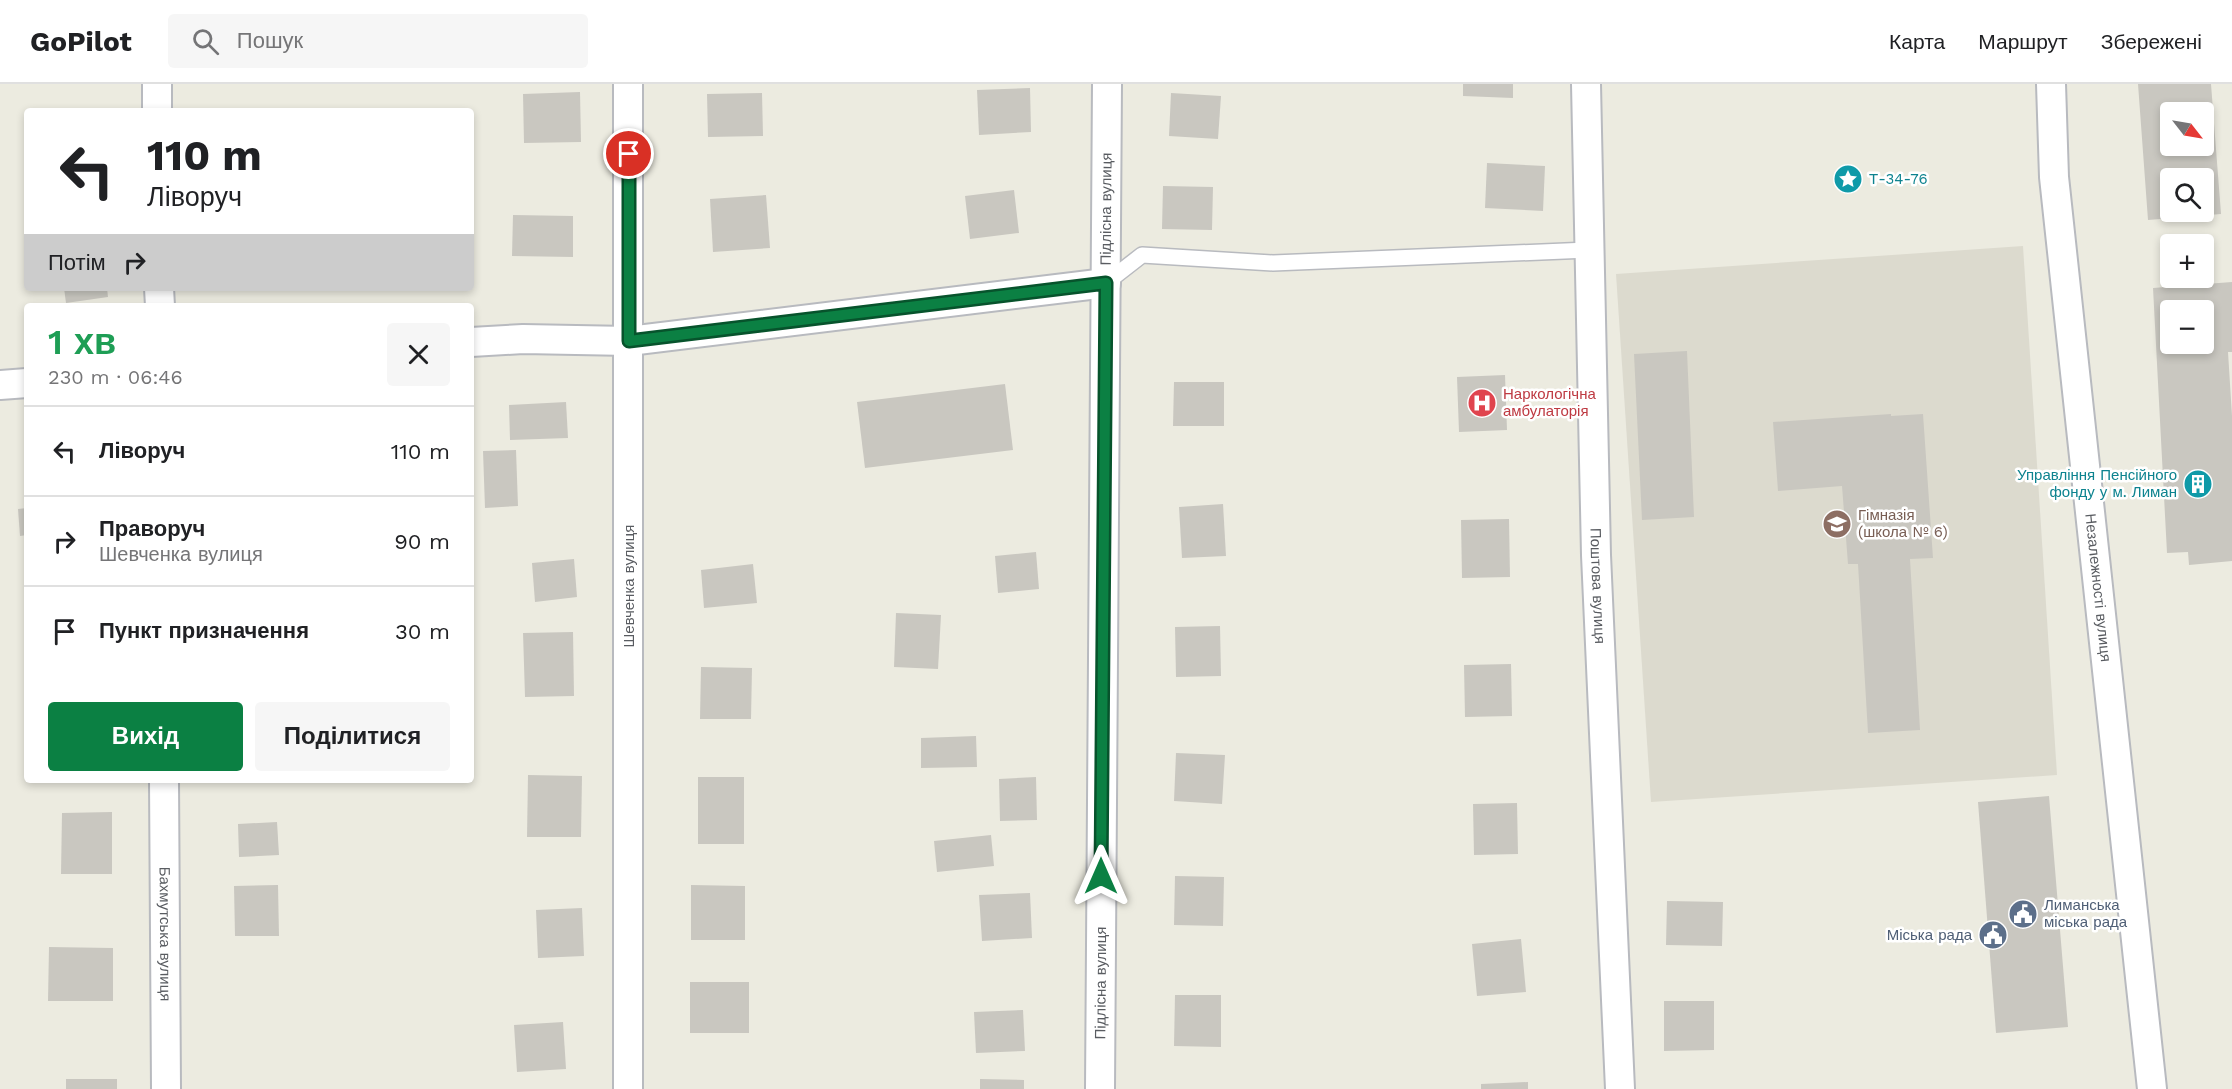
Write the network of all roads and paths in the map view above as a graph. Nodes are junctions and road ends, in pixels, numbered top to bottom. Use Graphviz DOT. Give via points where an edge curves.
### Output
graph roads {
  1 [pos="157,84"];
  2 [pos="628,84"];
  3 [pos="1107,84"];
  4 [pos="1586,84"];
  5 [pos="2051,84"];
  6 [pos="157,108"];
  7 [pos="1588,250"];
  8 [pos="1106,283"];
  9 [pos="629,341"];
  10 [pos="474,342"];
  11 [pos="24,383"];
  12 [pos="0,385"];
  13 [pos="164,783"];
  14 [pos="166,1089"];
  15 [pos="628,1089"];
  16 [pos="1100,1089"];
  17 [pos="1620,1089"];
  18 [pos="2152,1089"];
  1 -- 6 [label="street"];
  2 -- 9 [label="street, Шевченка вулиця"];
  3 -- 8 [label="street, Підлісна вулиця"];
  4 -- 7 [label="street, Поштова вулиця"];
  5 -- 18 [label="street, Незалежності вулиця" via="2054,177"];
  7 -- 8 [label="lane" via="1273,263 1143,255"];
  7 -- 17 [label="street, Поштова вулиця" via="1596,555"];
  8 -- 9 [label="street"];
  8 -- 16 [label="street, Підлісна вулиця"];
  9 -- 10 [label="street"];
  9 -- 15 [label="street, Шевченка вулиця"];
  11 -- 12 [label="street"];
  13 -- 14 [label="street, Бахмутська вулиця"];
}
